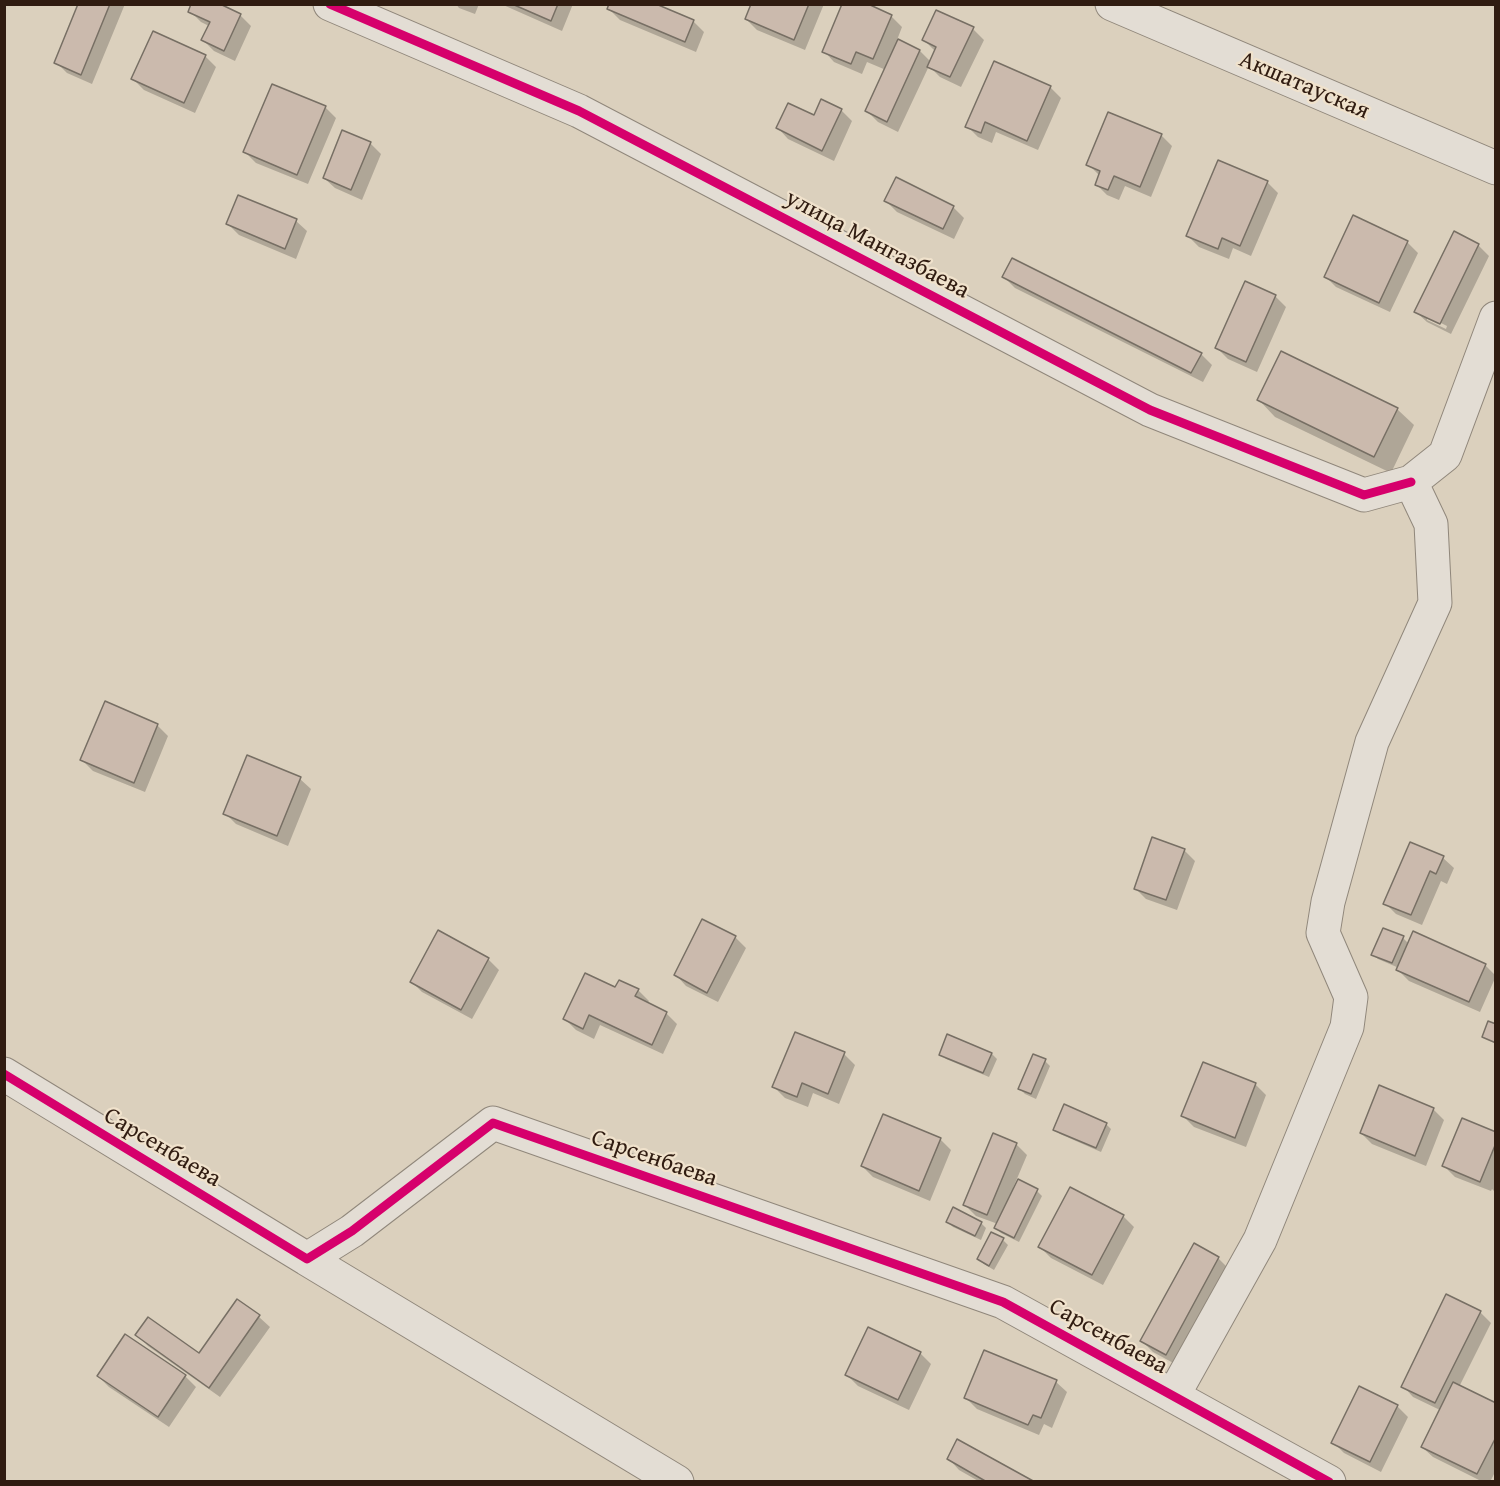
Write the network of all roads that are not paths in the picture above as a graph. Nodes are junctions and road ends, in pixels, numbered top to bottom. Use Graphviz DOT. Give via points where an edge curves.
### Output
graph roads {
  1 [pos="330,4"];
  2 [pos="1112,4"];
  3 [pos="1496,168"];
  4 [pos="1496,318"];
  5 [pos="1411,482"];
  6 [pos="4,1074"];
  7 [pos="307,1259"];
  8 [pos="1173,1396"];
  9 [pos="677,1482"];
  10 [pos="1329,1482"];
  1 -- 5 [label="street, улица Мангазбаева" via="579,111 1150,410 1364,495"];
  2 -- 3 [label="street, Акшатауская"];
  4 -- 5 [label="street" via="1444,454"];
  5 -- 8 [label="street" via="1431,524 1435,603 1372,742 1328,902 1323,933 1351,997 1347,1027 1260,1240"];
  6 -- 7 [label="street, Сарсенбаева"];
  7 -- 8 [label="street, Сарсенбаева" via="352,1231 493,1123 1003,1302"];
  7 -- 9 [label="street, Сарсенбаева"];
  8 -- 10 [label="street, Сарсенбаева"];
}
